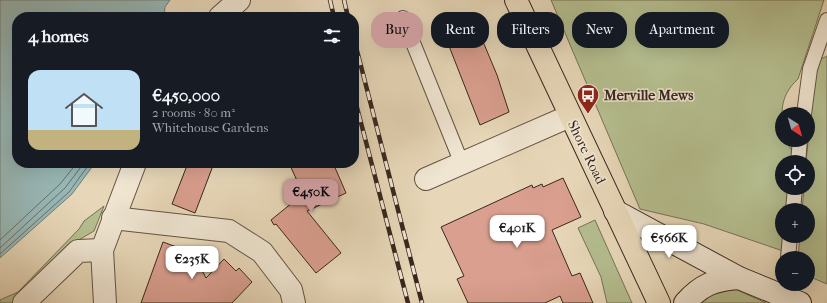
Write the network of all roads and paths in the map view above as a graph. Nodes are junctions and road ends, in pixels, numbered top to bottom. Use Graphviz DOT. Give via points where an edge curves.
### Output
graph roads {
  1 [pos="239,0"];
  2 [pos="516,0"];
  3 [pos="226,12"];
  4 [pos="827,20"];
  5 [pos="414,48"];
  6 [pos="805,107"];
  7 [pos="570,116"];
  8 [pos="462,164"];
  9 [pos="133,168"];
  10 [pos="426,179"];
  11 [pos="615,211"];
  12 [pos="113,218"];
  13 [pos="102,250"];
  14 [pos="739,278"];
  15 [pos="789,294"];
  16 [pos="24,303"];
  17 [pos="105,303"];
  18 [pos="294,303"];
  19 [pos="659,303"];
  20 [pos="685,303"];
  1 -- 3 [label="street"];
  2 -- 7 [label="main road, Shore Road"];
  4 -- 6 [label="lane" via="810,69"];
  5 -- 8 [label="lane"];
  7 -- 8 [label="street"];
  7 -- 11 [label="main road, Shore Road"];
  8 -- 10 [label="street"];
  9 -- 12 [label="street"];
  11 -- 14 [label="street"];
  11 -- 19 [label="main road, Shore Road"];
  12 -- 13 [label="street"];
  12 -- 18 [label="street" via="229,231 262,252 290,290"];
  13 -- 16 [label="street" via="78,251"];
  13 -- 17 [label="street"];
  14 -- 15 [label="street"];
  14 -- 20 [label="street" via="721,279 706,284"];
}
